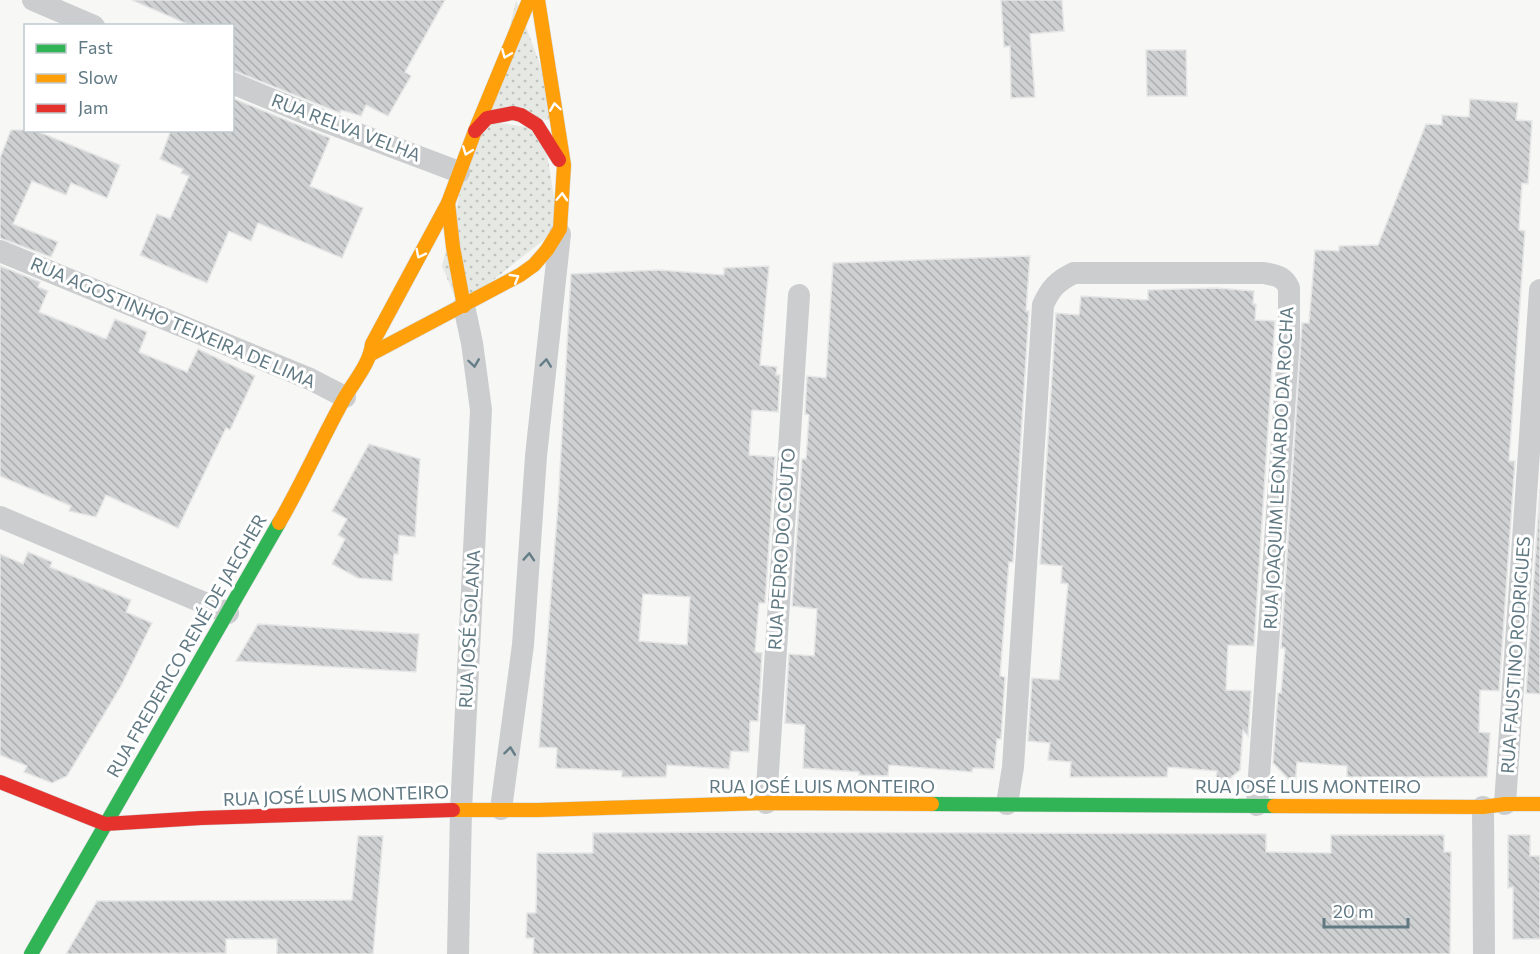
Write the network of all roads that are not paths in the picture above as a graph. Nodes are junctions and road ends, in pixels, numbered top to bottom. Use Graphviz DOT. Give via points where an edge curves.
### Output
graph roads {
  1 [pos="33,0"];
  2 [pos="529,0"];
  3 [pos="538,0"];
  4 [pos="89,24"];
  5 [pos="234,84"];
  6 [pos="475,130"];
  7 [pos="564,165"];
  8 [pos="459,172"];
  9 [pos="448,203"];
  10 [pos="560,229"];
  11 [pos="0,250"];
  12 [pos="1540,290"];
  13 [pos="799,295"];
  14 [pos="464,306"];
  15 [pos="371,354"];
  16 [pos="345,397"];
  17 [pos="0,517"];
  18 [pos="228,614"];
  19 [pos="0,782"];
  20 [pos="766,804"];
  21 [pos="1007,804"];
  22 [pos="1506,804"];
  23 [pos="1540,804"];
  24 [pos="1257,805"];
  25 [pos="1483,807"];
  26 [pos="501,809"];
  27 [pos="461,810"];
  28 [pos="105,824"];
  29 [pos="31,954"];
  30 [pos="458,954"];
  31 [pos="1484,954"];
  1 -- 4 [label="street"];
  2 -- 6 [label="main road, RUA FREDERICO RENÉ DE JAEGHER, one-way"];
  7 -- 3 [label="main road, one-way"];
  5 -- 8 [label="street, RUA RELVA VELHA"];
  6 -- 7 [label="main road" via="486,118 521,115 537,125"];
  6 -- 8 [label="main road, RUA FREDERICO RENÉ DE JAEGHER, one-way"];
  10 -- 7 [label="main road, one-way"];
  8 -- 9 [label="main road, RUA FREDERICO RENÉ DE JAEGHER"];
  9 -- 14 [label="main road"];
  9 -- 15 [label="main road, RUA FREDERICO RENÉ DE JAEGHER, one-way" via="372,344"];
  14 -- 10 [label="main road, one-way" via="534,265"];
  26 -- 10 [label="street, one-way" via="523,645 536,456"];
  11 -- 16 [label="street, RUA AGOSTINHO TEIXEIRA DE LIMA"];
  12 -- 22 [label="street, RUA FAUSTINO RODRIGUES"];
  13 -- 20 [label="street, RUA PEDRO DO COUTO"];
  14 -- 15 [label="main road"];
  14 -- 27 [label="street, RUA JOSÉ SOLANA, one-way" via="481,410"];
  15 -- 16 [label="main road, RUA FREDERICO RENÉ DE JAEGHER"];
  16 -- 18 [label="main road, RUA FREDERICO RENÉ DE JAEGHER"];
  17 -- 18 [label="street"];
  18 -- 28 [label="main road, RUA FREDERICO RENÉ DE JAEGHER"];
  19 -- 28 [label="main road"];
  20 -- 21 [label="main road, RUA JOSÉ LUIS MONTEIRO"];
  20 -- 26 [label="main road, RUA JOSÉ LUIS MONTEIRO"];
  21 -- 24 [label="main road, RUA JOSÉ LUIS MONTEIRO"];
  21 -- 24 [label="street, RUA JOAQUIM LEONARDO DA ROCHA" via="1013,767 1043,305 1049,291 1059,280 1074,273 1264,273 1282,278 1289,288 1289,338"];
  22 -- 23 [label="main road, RUA JOSÉ LUIS MONTEIRO"];
  22 -- 25 [label="main road, RUA JOSÉ LUIS MONTEIRO"];
  24 -- 25 [label="main road, RUA JOSÉ LUIS MONTEIRO"];
  25 -- 31 [label="street"];
  26 -- 27 [label="main road, RUA JOSÉ LUIS MONTEIRO"];
  27 -- 28 [label="main road, RUA JOSÉ LUIS MONTEIRO"];
  27 -- 30 [label="street, RUA JOSÉ SOLANA"];
  28 -- 29 [label="main road, RUA FREDERICO RENÉ DE JAEGHER"];
}
